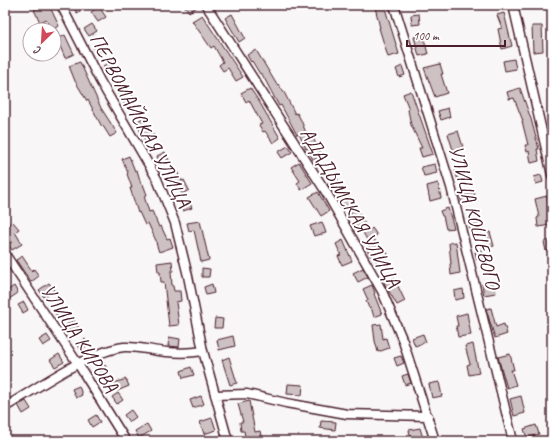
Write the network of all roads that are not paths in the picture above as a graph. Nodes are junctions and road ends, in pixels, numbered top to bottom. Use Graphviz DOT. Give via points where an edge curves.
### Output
graph roads {
  1 [pos="61,5"];
  2 [pos="206,5"];
  3 [pos="394,5"];
  4 [pos="513,5"];
  5 [pos="552,176"];
  6 [pos="5,254"];
  7 [pos="203,351"];
  8 [pos="78,364"];
  9 [pos="215,395"];
  10 [pos="5,408"];
  11 [pos="428,416"];
  12 [pos="126,441"];
  13 [pos="228,441"];
  14 [pos="435,441"];
  15 [pos="513,441"];
  1 -- 7 [label="street, ПЕРВОМАЙСКАЯ УЛИЦА" via="100,81 157,179 175,223"];
  2 -- 11 [label="street, АДАДЫМСКАЯ УЛИЦА" via="326,192 382,291 403,341"];
  3 -- 15 [label="street, УЛИЦА КОШЕВОГО" via="452,187"];
  4 -- 5 [label="street"];
  6 -- 8 [label="street, УЛИЦА КИРОВА"];
  7 -- 8 [label="street" via="184,353 124,347"];
  7 -- 9 [label="street, ПЕРВОМАЙСКАЯ УЛИЦА"];
  8 -- 10 [label="street"];
  8 -- 12 [label="street, УЛИЦА КИРОВА"];
  9 -- 11 [label="street" via="248,394 347,414"];
  9 -- 13 [label="street, ПЕРВОМАЙСКАЯ УЛИЦА"];
  11 -- 14 [label="street, АДАДЫМСКАЯ УЛИЦА"];
}
